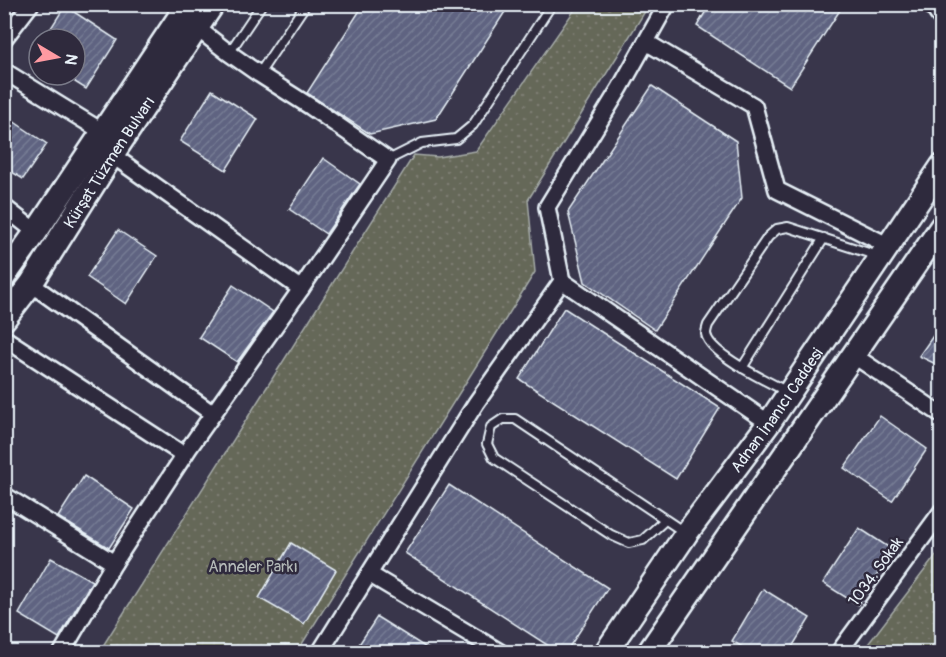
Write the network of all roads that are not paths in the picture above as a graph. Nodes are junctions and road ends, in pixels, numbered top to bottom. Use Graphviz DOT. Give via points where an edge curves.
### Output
graph roads {
  1 [pos="31,4"];
  2 [pos="188,4"];
  3 [pos="213,4"];
  4 [pos="262,4"];
  5 [pos="306,4"];
  6 [pos="552,4"];
  7 [pos="667,4"];
  8 [pos="935,4"];
  9 [pos="942,14"];
  10 [pos="197,28"];
  11 [pos="4,39"];
  12 [pos="646,42"];
  13 [pos="229,53"];
  14 [pos="4,71"];
  15 [pos="259,74"];
  16 [pos="103,132"];
  17 [pos="112,155"];
  18 [pos="388,160"];
  19 [pos="942,166"];
  20 [pos="4,207"];
  21 [pos="942,226"];
  22 [pos="36,232"];
  23 [pos="824,238"];
  24 [pos="883,251"];
  25 [pos="4,277"];
  26 [pos="562,281"];
  27 [pos="31,284"];
  28 [pos="301,289"];
  29 [pos="4,319"];
  30 [pos="4,338"];
  31 [pos="853,355"];
  32 [pos="742,368"];
  33 [pos="789,393"];
  34 [pos="213,414"];
  35 [pos="942,415"];
  36 [pos="769,423"];
  37 [pos="184,455"];
  38 [pos="4,495"];
  39 [pos="942,511"];
  40 [pos="665,520"];
  41 [pos="686,534"];
  42 [pos="114,563"];
  43 [pos="369,574"];
  44 [pos="62,652"];
  45 [pos="320,652"];
  46 [pos="500,652"];
  47 [pos="606,652"];
  48 [pos="649,652"];
  49 [pos="839,652"];
  1 -- 11 [label="street"];
  2 -- 16 [label="main road, Kürşat Tüzmen Bulvarı"];
  3 -- 10 [label="main road, Kürşat Tüzmen Bulvarı"];
  4 -- 13 [label="lane"];
  5 -- 15 [label="lane"];
  6 -- 18 [label="lane" via="473,125 456,139 422,143"];
  7 -- 12 [label="street"];
  8 -- 9 [label="main road"];
  10 -- 13 [label="street"];
  10 -- 17 [label="main road, Kürşat Tüzmen Bulvarı"];
  12 -- 24 [label="street" via="754,106 777,190"];
  12 -- 26 [label="street" via="547,207"];
  13 -- 15 [label="street"];
  14 -- 16 [label="street"];
  15 -- 18 [label="street"];
  16 -- 22 [label="main road, Kürşat Tüzmen Bulvarı"];
  17 -- 27 [label="main road, Kürşat Tüzmen Bulvarı"];
  17 -- 28 [label="street"];
  18 -- 28 [label="street"];
  19 -- 24 [label="main road, Adnan İnanıcı Caddesi"];
  20 -- 22 [label="street"];
  21 -- 31 [label="main road, Adnan İnanıcı Caddesi"];
  22 -- 25 [label="main road, Kürşat Tüzmen Bulvarı"];
  23 -- 24 [label="lane"];
  23 -- 32 [label="lane"];
  23 -- 32 [label="lane" via="788,227 777,229 708,325 706,335 714,348"];
  24 -- 33 [label="main road, Adnan İnanıcı Caddesi"];
  26 -- 36 [label="street"];
  26 -- 43 [label="street" via="476,403"];
  27 -- 29 [label="main road, Kürşat Tüzmen Bulvarı"];
  27 -- 34 [label="street"];
  28 -- 34 [label="street"];
  30 -- 37 [label="street"];
  31 -- 35 [label="street"];
  31 -- 48 [label="main road, Adnan İnanıcı Caddesi"];
  32 -- 33 [label="lane"];
  33 -- 36 [label="main road, Adnan İnanıcı Caddesi"];
  34 -- 37 [label="street"];
  36 -- 41 [label="main road, Adnan İnanıcı Caddesi"];
  37 -- 42 [label="street"];
  38 -- 42 [label="street"];
  39 -- 49 [label="street, 1034. Sokak"];
  40 -- 40 [label="lane" via="643,540 629,543 611,536 494,458 487,444 491,428 503,419 515,419"];
  40 -- 41 [label="lane"];
  41 -- 47 [label="main road, Adnan İnanıcı Caddesi"];
  42 -- 44 [label="street"];
  43 -- 45 [label="street"];
  43 -- 46 [label="street"];
}
